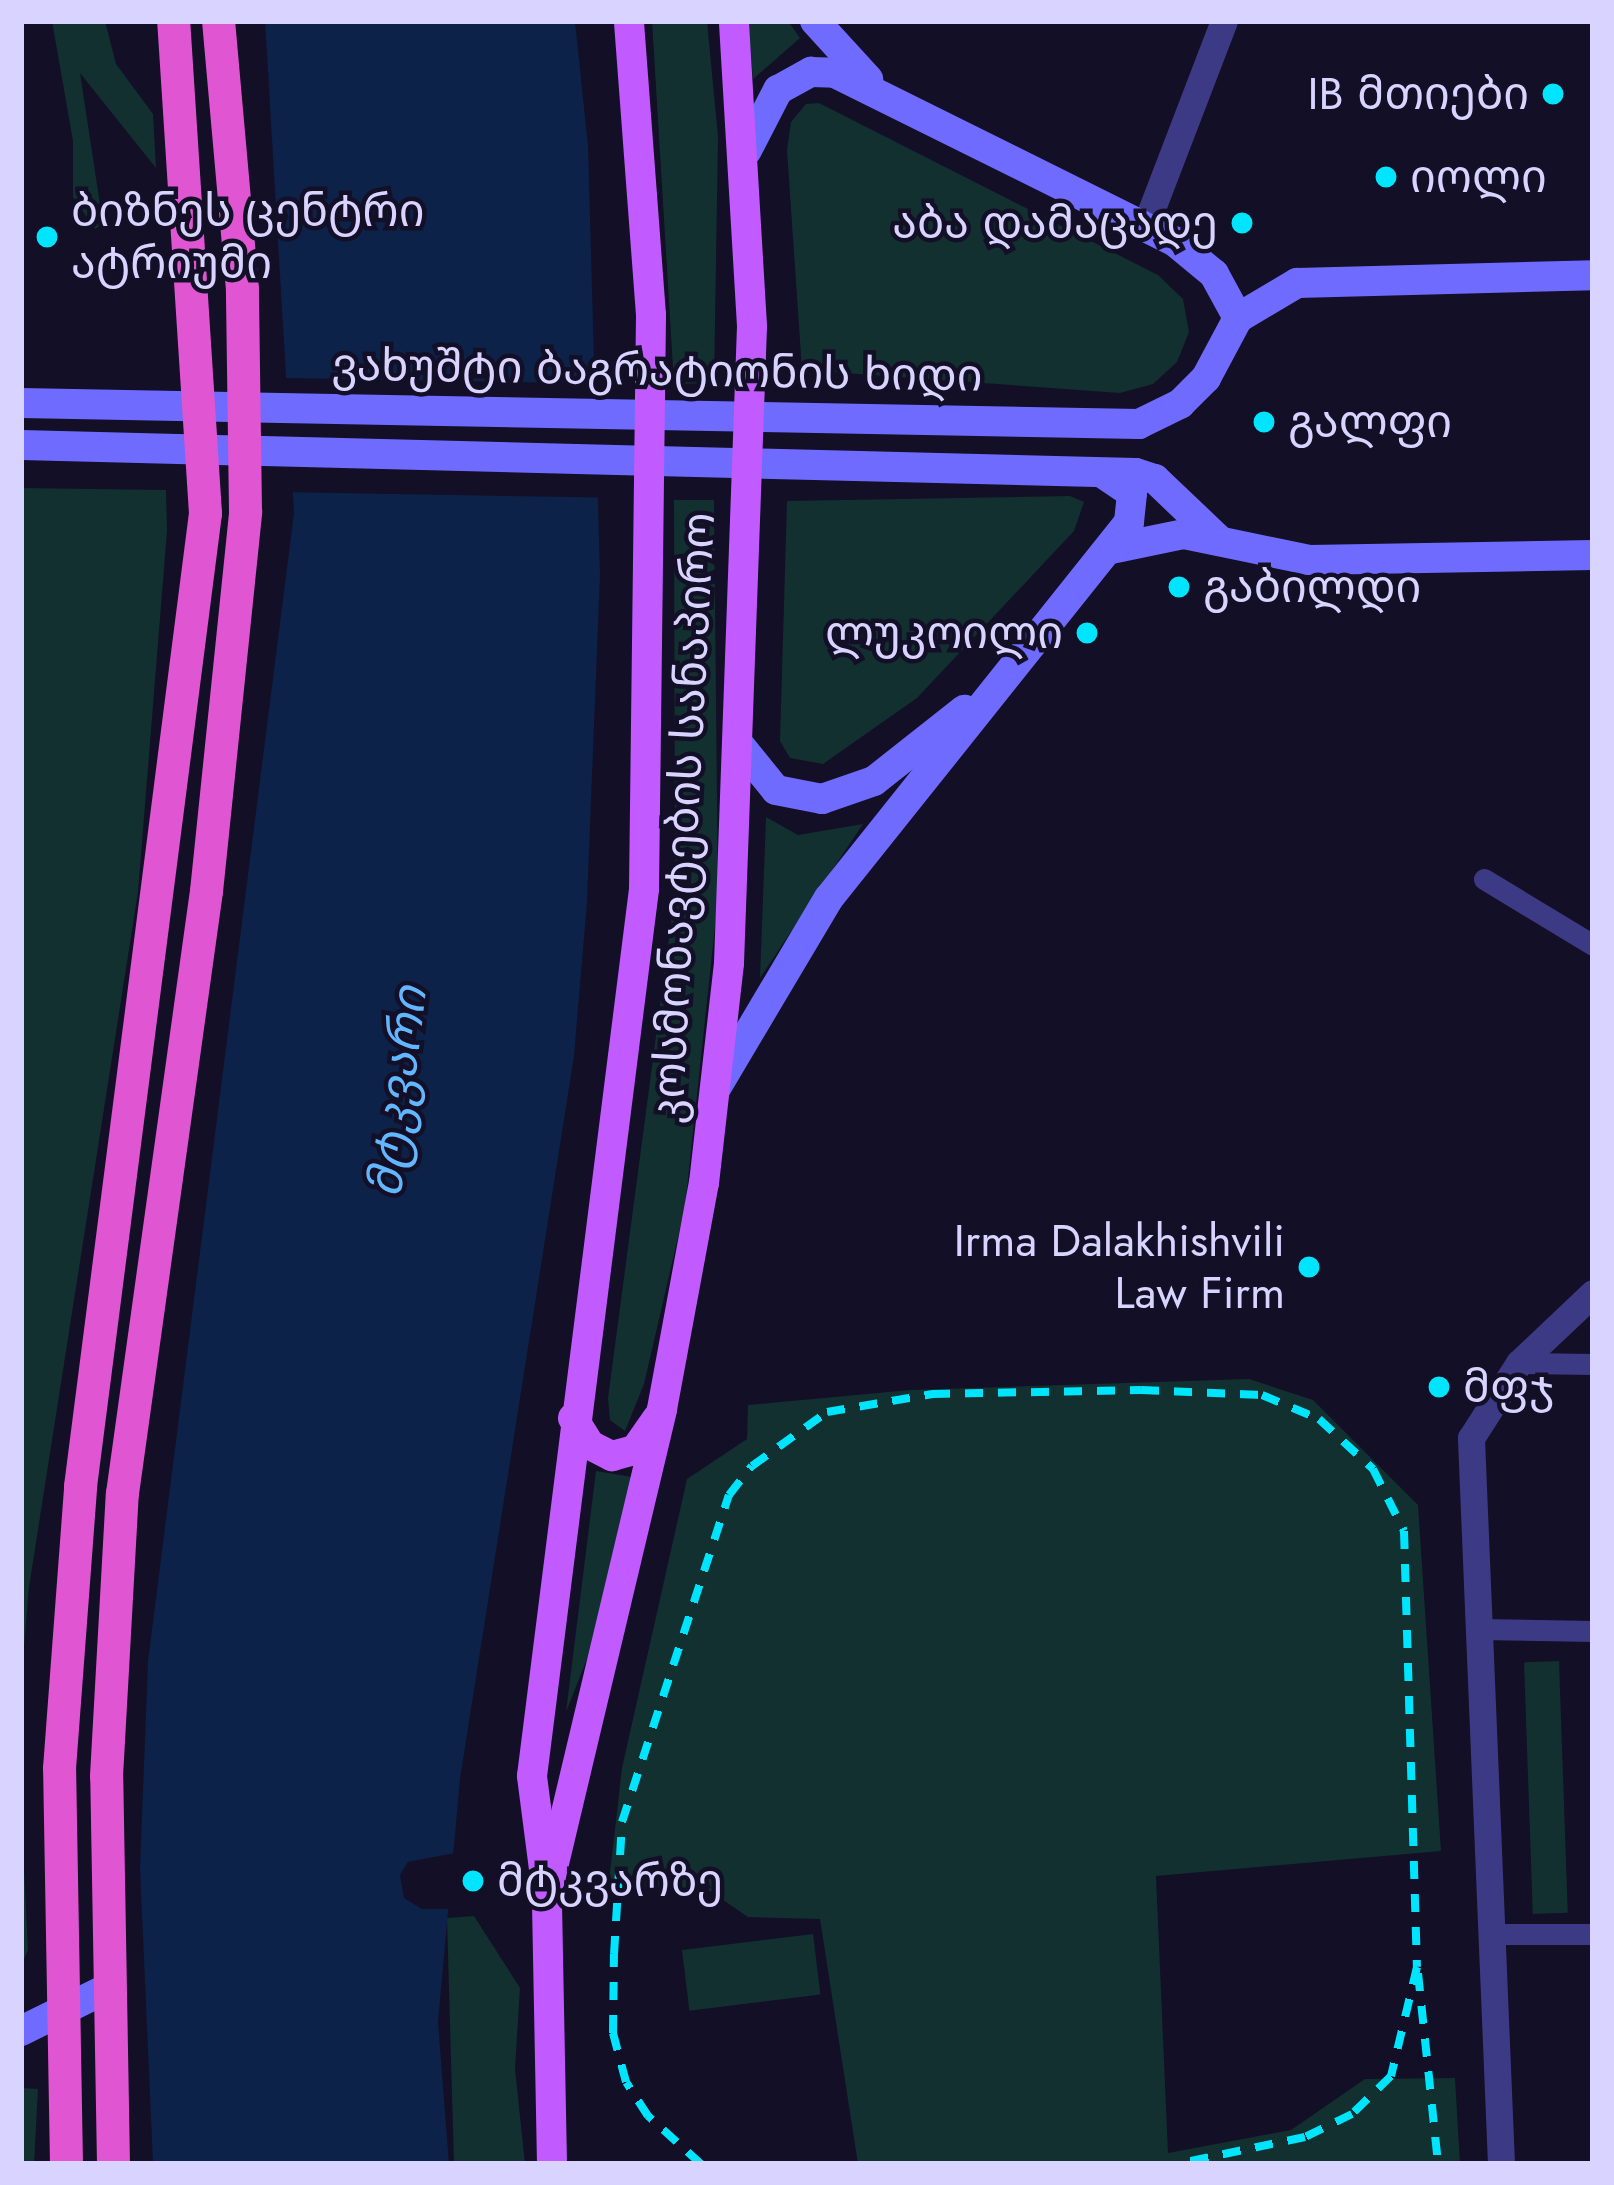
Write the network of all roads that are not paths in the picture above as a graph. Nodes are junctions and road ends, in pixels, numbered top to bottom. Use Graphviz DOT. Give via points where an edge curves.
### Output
graph roads {
  1 [pos="154,21"];
  2 [pos="173,21"];
  3 [pos="218,21"];
  4 [pos="629,21"];
  5 [pos="734,21"];
  6 [pos="815,21"];
  7 [pos="1224,21"];
  8 [pos="183,83"];
  9 [pos="876,87"];
  10 [pos="746,151"];
  11 [pos="1146,224"];
  12 [pos="1593,275"];
  13 [pos="1238,318"];
  14 [pos="21,403"];
  15 [pos="21,445"];
  16 [pos="1098,471"];
  17 [pos="1220,541"];
  18 [pos="1112,549"];
  19 [pos="1593,555"];
  20 [pos="991,687"];
  21 [pos="741,747"];
  22 [pos="1484,879"];
  23 [pos="1593,945"];
  24 [pos="716,1088"];
  25 [pos="1593,1293"];
  26 [pos="1519,1363"];
  27 [pos="1593,1364"];
  28 [pos="662,1409"];
  29 [pos="573,1418"];
  30 [pos="1478,1629"];
  31 [pos="1593,1631"];
  32 [pos="547,1892"];
  33 [pos="1491,1934"];
  34 [pos="1593,1934"];
  35 [pos="110,1987"];
  36 [pos="63,2009"];
  37 [pos="21,2032"];
  38 [pos="66,2164"];
  39 [pos="112,2164"];
  40 [pos="552,2164"];
  41 [pos="1502,2164"];
  1 -- 8 [label="street"];
  2 -- 8 [label="highway"];
  3 -- 35 [label="highway" via="242,289 245,511 206,892 122,1493 106,1776"];
  4 -- 29 [label="main road, კოსმონავტების სანაპირო" via="651,315 644,890"];
  5 -- 10 [label="main road, კოსმონავტების სანაპირო"];
  6 -- 9 [label="main road"];
  7 -- 11 [label="street"];
  8 -- 36 [label="highway" via="206,513 80,1486 59,1768"];
  9 -- 10 [label="main road" via="835,73 794,79 766,103"];
  9 -- 11 [label="main road"];
  10 -- 21 [label="main road, კოსმონავტების სანაპირო" via="752,326"];
  11 -- 13 [label="main road" via="1214,274"];
  12 -- 13 [label="main road" via="1322,278 1271,293"];
  13 -- 14 [label="main road, ვახუშტი ბაგრატიონის ხიდი" via="1206,378 1180,404 1139,424"];
  15 -- 16 [label="main road, ვახუშტი ბაგრატიონის ხიდი"];
  16 -- 17 [label="main road, ვახუშტი ბაგრატიონის ხიდი" via="1155,479"];
  16 -- 18 [label="main road" via="1132,493 1129,522"];
  17 -- 18 [label="main road" via="1184,534"];
  17 -- 19 [label="main road" via="1309,560"];
  18 -- 20 [label="main road"];
  20 -- 21 [label="main road" via="849,793 791,797 763,778"];
  20 -- 24 [label="main road" via="803,936"];
  21 -- 24 [label="main road, კოსმონავტების სანაპირო"];
  22 -- 23 [label="street"];
  24 -- 28 [label="main road, კოსმონავტების სანაპირო"];
  25 -- 26 [label="street"];
  26 -- 27 [label="street"];
  26 -- 30 [label="street" via="1471,1438"];
  28 -- 29 [label="main road" via="624,1455 590,1445"];
  28 -- 32 [label="main road, კოსმონავტების სანაპირო"];
  29 -- 32 [label="main road, კოსმონავტების სანაპირო" via="532,1776"];
  30 -- 31 [label="street"];
  30 -- 33 [label="street"];
  32 -- 40 [label="main road, კოსმონავტების სანაპირო"];
  33 -- 34 [label="street"];
  33 -- 41 [label="street"];
  35 -- 36 [label="main road"];
  35 -- 39 [label="highway"];
  36 -- 37 [label="main road"];
  36 -- 38 [label="highway"];
}
